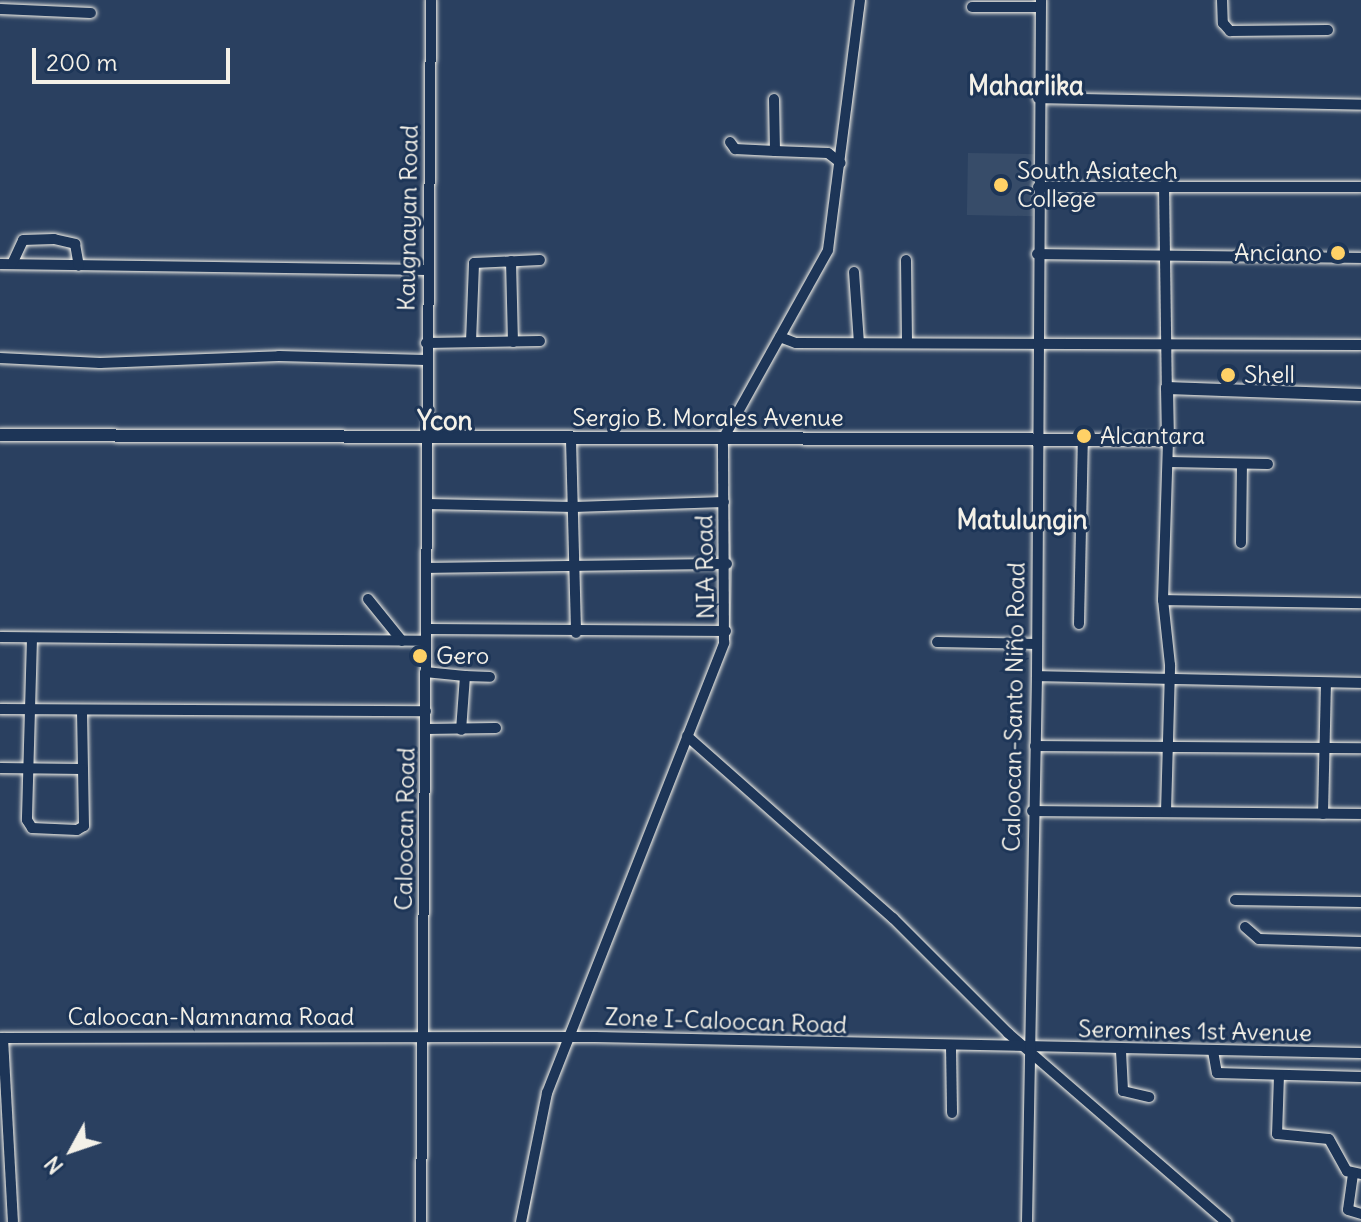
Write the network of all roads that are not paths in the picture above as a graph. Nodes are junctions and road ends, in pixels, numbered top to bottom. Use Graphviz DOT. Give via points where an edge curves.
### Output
graph roads {
  1 [pos="431,0"];
  2 [pos="860,0"];
  3 [pos="1222,0"];
  4 [pos="1040,4"];
  5 [pos="27,5"];
  6 [pos="972,7"];
  7 [pos="0,9"];
  8 [pos="91,13"];
  9 [pos="1328,30"];
  10 [pos="1038,98"];
  11 [pos="774,99"];
  12 [pos="1361,105"];
  13 [pos="730,142"];
  14 [pos="775,151"];
  15 [pos="841,163"];
  16 [pos="1164,185"];
  17 [pos="1038,187"];
  18 [pos="1361,187"];
  19 [pos="1037,254"];
  20 [pos="1165,256"];
  21 [pos="1361,258"];
  22 [pos="540,260"];
  23 [pos="906,260"];
  24 [pos="511,261"];
  25 [pos="6,264"];
  26 [pos="79,266"];
  27 [pos="428,270"];
  28 [pos="854,272"];
  29 [pos="783,339"];
  30 [pos="540,341"];
  31 [pos="471,342"];
  32 [pos="513,342"];
  33 [pos="426,343"];
  34 [pos="859,343"];
  35 [pos="907,343"];
  36 [pos="1039,343"];
  37 [pos="1166,343"];
  38 [pos="1361,345"];
  39 [pos="0,358"];
  40 [pos="426,360"];
  41 [pos="1167,388"];
  42 [pos="1361,395"];
  43 [pos="0,435"];
  44 [pos="425,438"];
  45 [pos="723,439"];
  46 [pos="1037,439"];
  47 [pos="571,440"];
  48 [pos="1083,440"];
  49 [pos="1168,440"];
  50 [pos="1169,462"];
  51 [pos="1242,464"];
  52 [pos="1268,464"];
  53 [pos="724,502"];
  54 [pos="427,504"];
  55 [pos="574,507"];
  56 [pos="1241,543"];
  57 [pos="727,564"];
  58 [pos="427,568"];
  59 [pos="574,569"];
  60 [pos="368,599"];
  61 [pos="1163,600"];
  62 [pos="1361,603"];
  63 [pos="1079,624"];
  64 [pos="726,631"];
  65 [pos="576,633"];
  66 [pos="426,635"];
  67 [pos="0,637"];
  68 [pos="32,638"];
  69 [pos="402,641"];
  70 [pos="937,642"];
  71 [pos="1037,644"];
  72 [pos="425,672"];
  73 [pos="465,676"];
  74 [pos="1037,676"];
  75 [pos="490,677"];
  76 [pos="1170,680"];
  77 [pos="1326,683"];
  78 [pos="1361,683"];
  79 [pos="0,709"];
  80 [pos="29,709"];
  81 [pos="426,711"];
  82 [pos="82,712"];
  83 [pos="496,728"];
  84 [pos="426,729"];
  85 [pos="461,730"];
  86 [pos="687,736"];
  87 [pos="1035,746"];
  88 [pos="1167,747"];
  89 [pos="1325,748"];
  90 [pos="1361,748"];
  91 [pos="0,768"];
  92 [pos="27,768"];
  93 [pos="82,769"];
  94 [pos="1032,811"];
  95 [pos="1166,812"];
  96 [pos="1323,814"];
  97 [pos="1361,814"];
  98 [pos="1235,900"];
  99 [pos="1361,902"];
  100 [pos="1245,927"];
  101 [pos="1361,942"];
  102 [pos="421,1036"];
  103 [pos="568,1037"];
  104 [pos="2,1038"];
  105 [pos="951,1047"];
  106 [pos="1029,1050"];
  107 [pos="1121,1051"];
  108 [pos="1213,1051"];
  109 [pos="1361,1053"];
  110 [pos="1279,1075"];
  111 [pos="1361,1077"];
  112 [pos="3,1084"];
  113 [pos="1149,1097"];
  114 [pos="952,1113"];
  115 [pos="4,1130"];
  116 [pos="1357,1174"];
  117 [pos="4,1178"];
  118 [pos="8,1201"];
  119 [pos="0,1210"];
  120 [pos="1361,1214"];
  121 [pos="11,1221"];
  122 [pos="421,1222"];
  123 [pos="521,1222"];
  124 [pos="1026,1222"];
  125 [pos="1226,1222"];
  1 -- 27 [label="street, Kaugnayan Road"];
  2 -- 15 [label="street"];
  3 -- 9 [label="street" via="1223,23 1230,31"];
  4 -- 6 [label="street"];
  4 -- 10 [label="street, Caloocan-Santo Niño Road"];
  5 -- 7 [label="street"];
  5 -- 8 [label="street"];
  10 -- 12 [label="street"];
  10 -- 17 [label="street, Caloocan-Santo Niño Road"];
  11 -- 14 [label="street"];
  13 -- 14 [label="street" via="735,149"];
  14 -- 15 [label="street" via="828,153"];
  15 -- 29 [label="street" via="828,250"];
  16 -- 17 [label="street"];
  16 -- 18 [label="street"];
  16 -- 20 [label="street"];
  17 -- 19 [label="street, Caloocan-Santo Niño Road"];
  19 -- 20 [label="street"];
  19 -- 36 [label="street, Caloocan-Santo Niño Road"];
  20 -- 21 [label="street"];
  20 -- 37 [label="street"];
  22 -- 24 [label="street"];
  23 -- 35 [label="street"];
  24 -- 31 [label="street" via="474,263"];
  24 -- 32 [label="street"];
  25 -- 26 [label="street"];
  25 -- 26 [label="street" via="23,240 54,239 75,244"];
  26 -- 27 [label="street"];
  27 -- 33 [label="street, Kaugnayan Road"];
  28 -- 34 [label="street"];
  29 -- 34 [label="street"];
  29 -- 45 [label="street"];
  30 -- 32 [label="street"];
  31 -- 32 [label="street"];
  31 -- 33 [label="street"];
  33 -- 40 [label="street, Kaugnayan Road"];
  34 -- 35 [label="street"];
  35 -- 36 [label="street"];
  36 -- 37 [label="street"];
  36 -- 46 [label="street, Caloocan-Santo Niño Road"];
  37 -- 38 [label="street"];
  37 -- 41 [label="street"];
  39 -- 40 [label="street" via="100,363 279,356"];
  40 -- 44 [label="street, Kaugnayan Road"];
  41 -- 42 [label="main road"];
  41 -- 49 [label="main road"];
  43 -- 44 [label="main road, Sergio B. Morales Avenue"];
  44 -- 47 [label="main road, Sergio B. Morales Avenue"];
  44 -- 54 [label="street, Caloocan Road"];
  45 -- 46 [label="main road, Sergio B. Morales Avenue"];
  45 -- 47 [label="main road, Sergio B. Morales Avenue"];
  45 -- 53 [label="street, NIA Road"];
  46 -- 48 [label="main road, Sergio B. Morales Avenue"];
  46 -- 71 [label="street, Caloocan-Santo Niño Road"];
  47 -- 55 [label="street"];
  48 -- 49 [label="main road, Sergio B. Morales Avenue"];
  48 -- 63 [label="street"];
  49 -- 50 [label="street"];
  50 -- 51 [label="street"];
  50 -- 61 [label="street"];
  51 -- 52 [label="street"];
  51 -- 56 [label="street"];
  53 -- 55 [label="street"];
  53 -- 57 [label="street, NIA Road"];
  54 -- 55 [label="street"];
  54 -- 58 [label="street, Caloocan Road"];
  55 -- 59 [label="street"];
  57 -- 59 [label="street"];
  57 -- 64 [label="street, NIA Road"];
  58 -- 59 [label="street"];
  58 -- 66 [label="street, Caloocan Road"];
  59 -- 65 [label="street"];
  60 -- 69 [label="street"];
  61 -- 62 [label="street"];
  61 -- 76 [label="street"];
  64 -- 65 [label="street"];
  64 -- 86 [label="street, NIA Road"];
  65 -- 66 [label="street"];
  66 -- 69 [label="street"];
  66 -- 72 [label="street, Caloocan Road"];
  67 -- 68 [label="street"];
  68 -- 69 [label="street"];
  68 -- 80 [label="street"];
  70 -- 71 [label="street"];
  71 -- 74 [label="street, Caloocan-Santo Niño Road"];
  72 -- 73 [label="street"];
  72 -- 81 [label="street, Caloocan Road"];
  73 -- 75 [label="street"];
  73 -- 85 [label="street"];
  74 -- 76 [label="street"];
  74 -- 87 [label="street, Caloocan-Santo Niño Road"];
  76 -- 77 [label="street"];
  76 -- 88 [label="street"];
  77 -- 78 [label="street"];
  77 -- 89 [label="street"];
  79 -- 80 [label="street"];
  80 -- 82 [label="street"];
  80 -- 92 [label="street"];
  81 -- 82 [label="street"];
  81 -- 84 [label="street, Caloocan Road"];
  82 -- 93 [label="street"];
  83 -- 85 [label="street"];
  84 -- 85 [label="street"];
  84 -- 102 [label="street, Caloocan Road"];
  86 -- 103 [label="street, NIA Road"];
  86 -- 106 [label="street" via="893,918"];
  87 -- 88 [label="street"];
  87 -- 94 [label="street, Caloocan-Santo Niño Road"];
  88 -- 89 [label="street"];
  88 -- 95 [label="street"];
  89 -- 90 [label="street"];
  89 -- 96 [label="street"];
  91 -- 92 [label="street"];
  92 -- 93 [label="street"];
  92 -- 93 [label="street" via="30,827 77,830 85,820"];
  94 -- 95 [label="street"];
  94 -- 106 [label="street, Caloocan-Santo Niño Road"];
  95 -- 96 [label="street"];
  96 -- 97 [label="street"];
  98 -- 99 [label="street"];
  100 -- 101 [label="street" via="1259,939"];
  102 -- 103 [label="street, Zone I-Caloocan Road"];
  102 -- 104 [label="street, Caloocan-Namnama Road"];
  102 -- 122 [label="street, Caloocan Road"];
  103 -- 105 [label="street, Zone I-Caloocan Road"];
  103 -- 123 [label="street, NIA Road" via="542,1110"];
  104 -- 112 [label="street"];
  105 -- 106 [label="street, Zone I-Caloocan Road"];
  105 -- 114 [label="street"];
  106 -- 107 [label="street, Seromines 1st Avenue"];
  106 -- 124 [label="street, Caloocan-Santo Niño Road"];
  106 -- 125 [label="street"];
  107 -- 108 [label="street, Seromines 1st Avenue"];
  107 -- 113 [label="street" via="1123,1091"];
  108 -- 109 [label="street, Seromines 1st Avenue"];
  108 -- 110 [label="street" via="1217,1073"];
  110 -- 111 [label="street"];
  110 -- 116 [label="street" via="1277,1134 1329,1139"];
  112 -- 115 [label="street"];
  115 -- 117 [label="street"];
  116 -- 120 [label="street" via="1348,1210"];
  117 -- 118 [label="street"];
  118 -- 119 [label="street"];
  118 -- 121 [label="street"];
}
